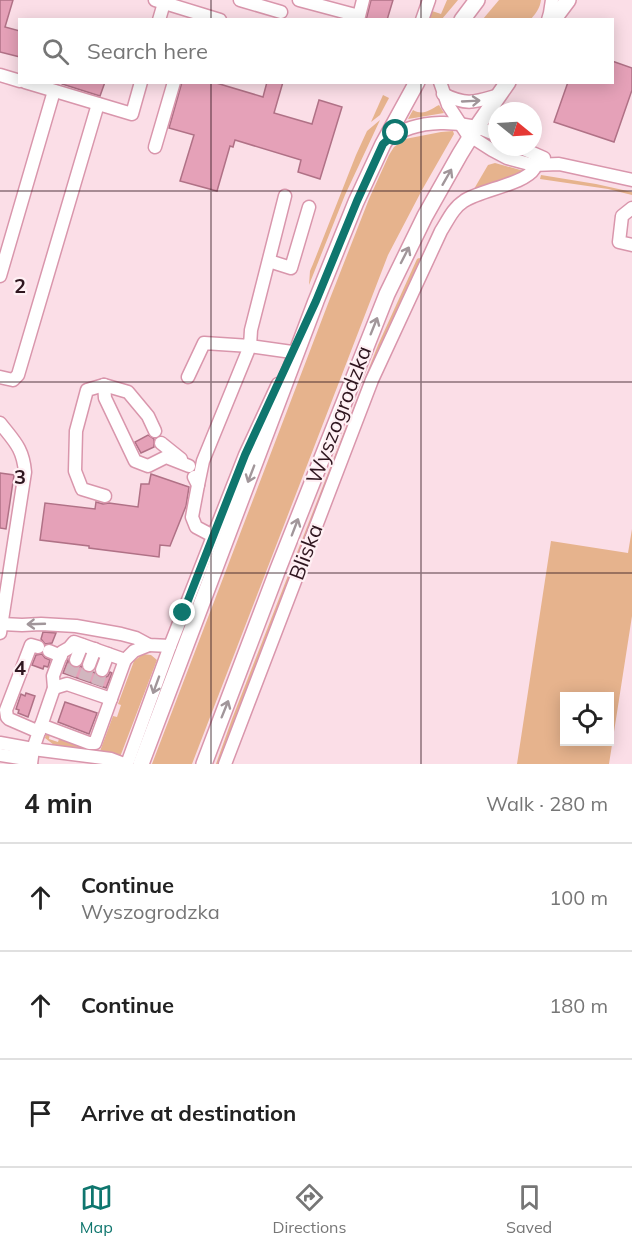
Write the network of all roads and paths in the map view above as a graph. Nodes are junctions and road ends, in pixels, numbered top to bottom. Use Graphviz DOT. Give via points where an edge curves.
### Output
graph roads {
  1 [pos="240,0"];
  2 [pos="299,0"];
  3 [pos="363,0"];
  4 [pos="429,0"];
  5 [pos="477,0"];
  6 [pos="552,0"];
  7 [pos="568,0"];
  8 [pos="160,1"];
  9 [pos="282,10"];
  10 [pos="193,16"];
  11 [pos="159,18"];
  12 [pos="423,18"];
  13 [pos="464,18"];
  14 [pos="549,18"];
  15 [pos="554,18"];
  16 [pos="0,75"];
  17 [pos="18,80"];
  18 [pos="31,84"];
  19 [pos="140,84"];
  20 [pos="173,84"];
  21 [pos="416,84"];
  22 [pos="442,88"];
  23 [pos="504,89"];
  24 [pos="54,91"];
  25 [pos="98,104"];
  26 [pos="460,124"];
  27 [pos="474,133"];
  28 [pos="488,134"];
  29 [pos="383,144"];
  30 [pos="155,147"];
  31 [pos="531,156"];
  32 [pos="537,160"];
  33 [pos="632,180"];
  34 [pos="285,196"];
  35 [pos="309,207"];
  36 [pos="632,208"];
  37 [pos="632,245"];
  38 [pos="269,261"];
  39 [pos="0,276"];
  40 [pos="316,301"];
  41 [pos="250,346"];
  42 [pos="292,352"];
  43 [pos="0,377"];
  44 [pos="188,377"];
  45 [pos="104,385"];
  46 [pos="0,423"];
  47 [pos="189,466"];
  48 [pos="198,485"];
  49 [pos="105,496"];
  50 [pos="213,536"];
  51 [pos="76,626"];
  52 [pos="1,629"];
  53 [pos="78,643"];
  54 [pos="149,645"];
  55 [pos="170,646"];
  56 [pos="95,649"];
  57 [pos="49,651"];
  58 [pos="108,654"];
  59 [pos="76,660"];
  60 [pos="125,660"];
  61 [pos="89,665"];
  62 [pos="102,670"];
  63 [pos="54,688"];
  64 [pos="111,699"];
  65 [pos="40,728"];
  66 [pos="0,743"];
  67 [pos="33,749"];
  68 [pos="0,755"];
  69 [pos="31,764"];
  70 [pos="125,764"];
  71 [pos="141,764"];
  72 [pos="204,764"];
  73 [pos="225,764"];
  1 -- 9 [label="street"];
  2 -- 3 [label="street" via="359,16"];
  4 -- 12 [label="street"];
  5 -- 13 [label="main road"];
  6 -- 14 [label="street"];
  7 -- 15 [label="main road"];
  8 -- 10 [label="street"];
  8 -- 11 [label="street"];
  16 -- 17 [label="street"];
  18 -- 24 [label="street"];
  19 -- 25 [label="street" via="132,114"];
  20 -- 30 [label="street"];
  21 -- 29 [label="main road"];
  22 -- 23 [label="street, one-way" via="468,103"];
  22 -- 26 [label="street"];
  23 -- 27 [label="main road, Wyszogrodzka"];
  24 -- 25 [label="street"];
  24 -- 39 [label="street"];
  25 -- 43 [label="street" via="18,375 13,380"];
  26 -- 27 [label="street"];
  26 -- 29 [label="street" via="438,123 408,129"];
  27 -- 28 [label="street"];
  27 -- 32 [label="street" via="507,158"];
  72 -- 27 [label="main road, Wyszogrodzka, one-way" via="387,294 424,216"];
  29 -- 40 [label="main road"];
  31 -- 32 [label="street"];
  32 -- 33 [label="street"];
  32 -- 73 [label="street, Bliska" via="523,178 466,199 441,231 372,380"];
  34 -- 38 [label="street"];
  35 -- 38 [label="street" via="291,268"];
  36 -- 37 [label="street" via="622,216 619,242"];
  38 -- 41 [label="street"];
  40 -- 42 [label="street"];
  40 -- 71 [label="main road, one-way"];
  41 -- 42 [label="street"];
  41 -- 44 [label="street" via="204,343"];
  41 -- 48 [label="street" via="203,461"];
  42 -- 50 [label="street"];
  45 -- 47 [label="street" via="128,392 148,416 158,437"];
  45 -- 47 [label="street" via="105,398 135,461 148,466 166,457"];
  45 -- 49 [label="street" via="87,390 76,431 75,471 82,489"];
  46 -- 52 [label="street" via="19,447 25,472"];
  47 -- 48 [label="street"];
  48 -- 50 [label="street" via="192,517 196,527"];
  50 -- 55 [label="street"];
  51 -- 52 [label="street, one-way" via="41,624"];
  51 -- 53 [label="street"];
  51 -- 54 [label="street" via="121,634"];
  53 -- 56 [label="street"];
  53 -- 57 [label="street" via="62,652"];
  53 -- 59 [label="street"];
  54 -- 55 [label="street"];
  54 -- 60 [label="street"];
  55 -- 70 [label="street, one-way"];
  56 -- 58 [label="street"];
  56 -- 61 [label="street"];
  57 -- 63 [label="street"];
  57 -- 65 [label="street" via="31,645 6,710 9,719"];
  58 -- 60 [label="street"];
  58 -- 62 [label="street"];
  60 -- 64 [label="street"];
  63 -- 64 [label="street" via="69,680"];
  63 -- 65 [label="street"];
  64 -- 65 [label="street" via="95,742"];
  65 -- 67 [label="street"];
  66 -- 67 [label="street"];
  67 -- 69 [label="street"];
  67 -- 70 [label="street"];
  68 -- 69 [label="street" via="26,759"];
}
